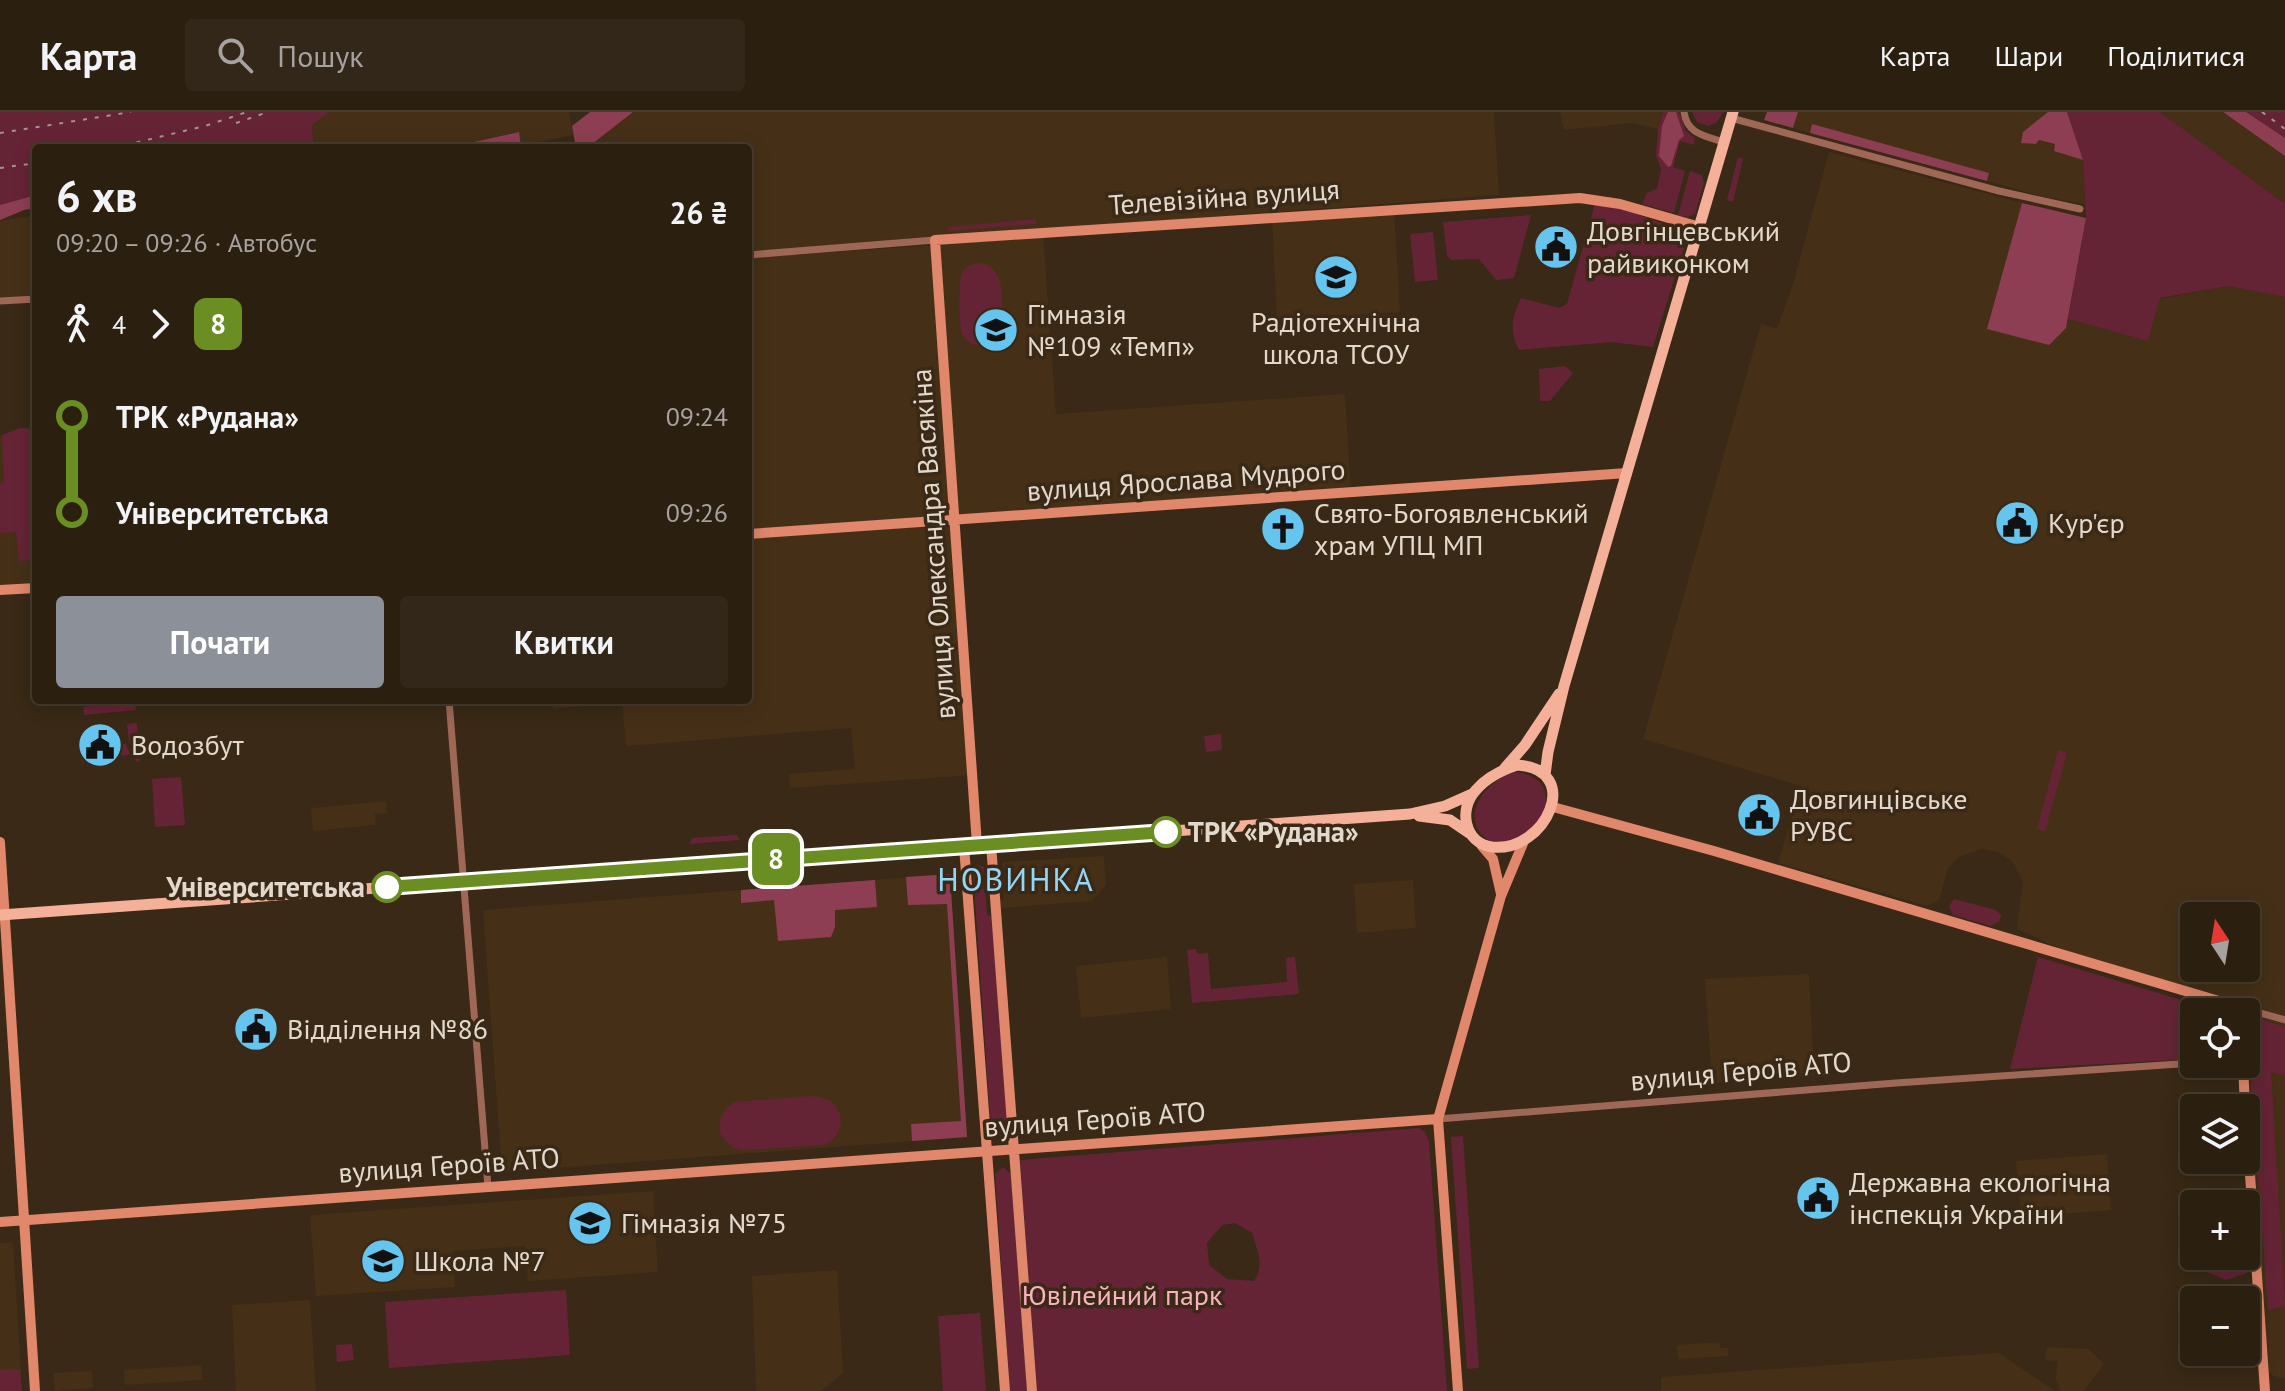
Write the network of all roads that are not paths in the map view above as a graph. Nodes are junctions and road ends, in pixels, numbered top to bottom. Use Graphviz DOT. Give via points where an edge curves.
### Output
graph roads {
  1 [pos="1684,112"];
  2 [pos="1732,115"];
  3 [pos="1724,142"];
  4 [pos="2080,209"];
  5 [pos="1700,227"];
  6 [pos="935,240"];
  7 [pos="752,255"];
  8 [pos="32,299"];
  9 [pos="0,301"];
  10 [pos="1627,473"];
  11 [pos="954,519"];
  12 [pos="752,534"];
  13 [pos="32,588"];
  14 [pos="0,590"];
  15 [pos="1564,686"];
  16 [pos="449,704"];
  17 [pos="1504,769"];
  18 [pos="1545,775"];
  19 [pos="1472,794"];
  20 [pos="1553,807"];
  21 [pos="1410,814"];
  22 [pos="1470,834"];
  23 [pos="1524,841"];
  24 [pos="0,842"];
  25 [pos="991,844"];
  26 [pos="977,845"];
  27 [pos="1481,845"];
  28 [pos="964,846"];
  29 [pos="463,881"];
  30 [pos="1501,896"];
  31 [pos="2,915"];
  32 [pos="2199,998"];
  33 [pos="2260,1015"];
  34 [pos="2285,1020"];
  35 [pos="2180,1064"];
  36 [pos="1438,1119"];
  37 [pos="1013,1149"];
  38 [pos="988,1151"];
  39 [pos="2250,1174"];
  40 [pos="488,1187"];
  41 [pos="24,1220"];
  42 [pos="0,1222"];
  43 [pos="35,1391"];
  44 [pos="1005,1391"];
  45 [pos="1032,1391"];
  46 [pos="1458,1391"];
  47 [pos="2265,1391"];
  1 -- 3 [label="street" via="1694,132"];
  2 -- 3 [label="main road"];
  2 -- 4 [label="street"];
  3 -- 5 [label="main road"];
  5 -- 6 [label="street, Телевізійна вулиця" via="1580,198"];
  5 -- 10 [label="main road"];
  6 -- 7 [label="street, Телевізійна вулиця"];
  6 -- 11 [label="street, вулиця Олександра Васякіна"];
  8 -- 9 [label="street"];
  10 -- 11 [label="street, вулиця Ярослава Мудрого"];
  10 -- 15 [label="main road"];
  11 -- 12 [label="street, вулиця Ярослава Мудрого"];
  11 -- 26 [label="street, вулиця Олександра Васякіна"];
  13 -- 14 [label="street"];
  15 -- 17 [label="main road"];
  15 -- 18 [label="main road"];
  16 -- 29 [label="street"];
  17 -- 18 [label="main road" via="1524,766"];
  17 -- 19 [label="main road"];
  18 -- 20 [label="main road"];
  19 -- 21 [label="main road"];
  19 -- 22 [label="main road" via="1465,818"];
  20 -- 23 [label="main road"];
  20 -- 32 [label="street"];
  21 -- 22 [label="main road" via="1450,820"];
  21 -- 25 [label="main road"];
  22 -- 27 [label="main road"];
  23 -- 27 [label="main road"];
  23 -- 30 [label="street"];
  24 -- 31 [label="street"];
  25 -- 26 [label="main road"];
  25 -- 37 [label="street"];
  26 -- 28 [label="main road"];
  27 -- 30 [label="street" via="1496,866"];
  28 -- 29 [label="main road"];
  28 -- 38 [label="street"];
  29 -- 31 [label="main road"];
  29 -- 40 [label="street"];
  30 -- 36 [label="street"];
  31 -- 41 [label="street"];
  33 -- 34 [label="street"];
  35 -- 36 [label="street, вулиця Героїв АТО"];
  36 -- 37 [label="street, вулиця Героїв АТО"];
  36 -- 46 [label="street"];
  37 -- 38 [label="street, вулиця Героїв АТО"];
  37 -- 45 [label="street"];
  38 -- 40 [label="street, вулиця Героїв АТО"];
  38 -- 44 [label="street"];
  39 -- 47 [label="street"];
  40 -- 41 [label="street, вулиця Героїв АТО"];
  41 -- 42 [label="street, вулиця Героїв АТО"];
  41 -- 43 [label="street"];
}
